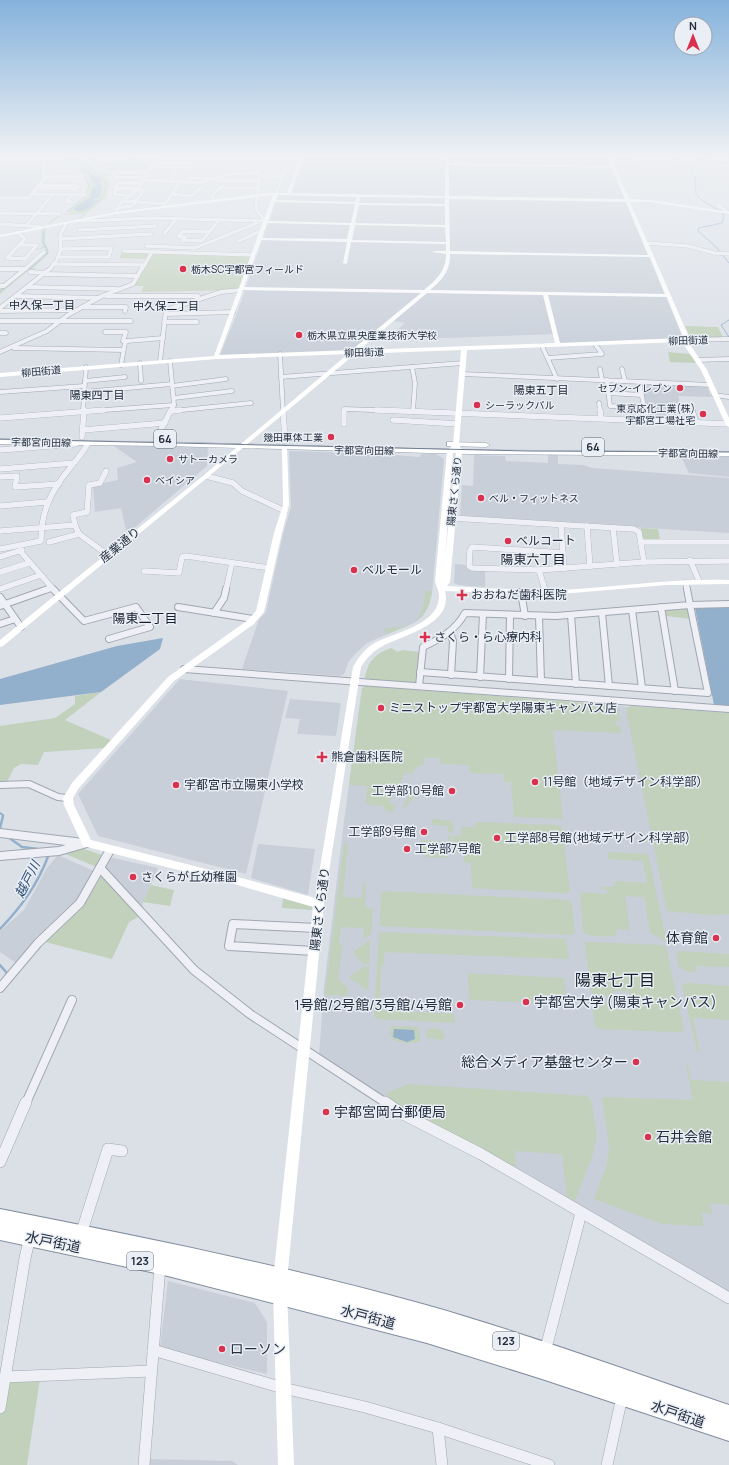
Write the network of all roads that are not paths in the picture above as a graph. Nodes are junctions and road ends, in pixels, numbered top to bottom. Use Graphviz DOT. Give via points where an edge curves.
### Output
graph roads {
  1 [pos="30,225"];
  2 [pos="50,225"];
  3 [pos="65,225"];
  4 [pos="171,225"];
  5 [pos="214,225"];
  6 [pos="253,225"];
  7 [pos="264,225"];
  8 [pos="353,225"];
  9 [pos="417,225"];
  10 [pos="639,225"];
  11 [pos="156,226"];
  12 [pos="447,226"];
  13 [pos="42,227"];
  14 [pos="79,230"];
  15 [pos="263,230"];
  16 [pos="17,232"];
  17 [pos="209,232"];
  18 [pos="152,234"];
  19 [pos="164,234"];
  20 [pos="0,236"];
  21 [pos="60,239"];
  22 [pos="260,239"];
  23 [pos="202,241"];
  24 [pos="212,241"];
  25 [pos="239,241"];
  26 [pos="350,241"];
  27 [pos="447,243"];
  28 [pos="646,243"];
  29 [pos="19,244"];
  30 [pos="108,244"];
  31 [pos="146,246"];
  32 [pos="61,247"];
  33 [pos="195,248"];
  34 [pos="124,251"];
  35 [pos="44,252"];
  36 [pos="143,252"];
  37 [pos="152,252"];
  38 [pos="434,252"];
  39 [pos="448,252"];
  40 [pos="177,253"];
  41 [pos="729,254"];
  42 [pos="254,255"];
  43 [pos="651,256"];
  44 [pos="58,257"];
  45 [pos="346,263"];
  46 [pos="53,264"];
  47 [pos="145,265"];
  48 [pos="0,269"];
  49 [pos="7,269"];
  50 [pos="25,269"];
  51 [pos="116,271"];
  52 [pos="141,271"];
  53 [pos="30,272"];
  54 [pos="46,274"];
  55 [pos="0,275"];
  56 [pos="138,276"];
  57 [pos="0,286"];
  58 [pos="28,287"];
  59 [pos="121,288"];
  60 [pos="242,289"];
  61 [pos="426,292"];
  62 [pos="545,294"];
  63 [pos="17,296"];
  64 [pos="204,296"];
  65 [pos="668,296"];
  66 [pos="100,297"];
  67 [pos="82,307"];
  68 [pos="0,309"];
  69 [pos="76,310"];
  70 [pos="125,311"];
  71 [pos="233,312"];
  72 [pos="166,314"];
  73 [pos="0,321"];
  74 [pos="61,321"];
  75 [pos="131,321"];
  76 [pos="164,322"];
  77 [pos="197,322"];
  78 [pos="104,332"];
  79 [pos="0,333"];
  80 [pos="6,333"];
  81 [pos="163,338"];
  82 [pos="729,339"];
  83 [pos="684,340"];
  84 [pos="127,341"];
  85 [pos="595,344"];
  86 [pos="558,345"];
  87 [pos="542,346"];
  88 [pos="9,348"];
  89 [pos="464,349"];
  90 [pos="123,350"];
  91 [pos="0,352"];
  92 [pos="353,352"];
  93 [pos="280,354"];
  94 [pos="216,357"];
  95 [pos="548,358"];
  96 [pos="729,359"];
  97 [pos="170,360"];
  98 [pos="698,360"];
  99 [pos="160,361"];
  100 [pos="140,363"];
  101 [pos="463,363"];
  102 [pos="121,364"];
  103 [pos="86,367"];
  104 [pos="412,367"];
  105 [pos="622,368"];
  106 [pos="600,369"];
  107 [pos="328,373"];
  108 [pos="462,374"];
  109 [pos="0,375"];
  110 [pos="125,377"];
  111 [pos="281,377"];
  112 [pos="226,379"];
  113 [pos="557,379"];
  114 [pos="141,380"];
  115 [pos="604,380"];
  116 [pos="625,381"];
  117 [pos="639,382"];
  118 [pos="85,383"];
  119 [pos="172,385"];
  120 [pos="711,385"];
  121 [pos="0,392"];
  122 [pos="84,392"];
  123 [pos="232,392"];
  124 [pos="608,393"];
  125 [pos="642,395"];
  126 [pos="714,395"];
  127 [pos="729,397"];
  128 [pos="174,398"];
  129 [pos="251,403"];
  130 [pos="599,403"];
  131 [pos="174,405"];
  132 [pos="691,406"];
  133 [pos="644,408"];
  134 [pos="172,410"];
  135 [pos="84,411"];
  136 [pos="283,411"];
  137 [pos="412,411"];
  138 [pos="460,412"];
  139 [pos="0,418"];
  140 [pos="601,418"];
  141 [pos="393,420"];
  142 [pos="647,420"];
  143 [pos="165,423"];
  144 [pos="696,423"];
  145 [pos="344,424"];
  146 [pos="458,424"];
  147 [pos="729,425"];
  148 [pos="0,435"];
  149 [pos="80,436"];
  150 [pos="156,439"];
  151 [pos="248,440"];
  152 [pos="0,442"];
  153 [pos="88,442"];
  154 [pos="285,445"];
  155 [pos="240,447"];
  156 [pos="729,447"];
  157 [pos="455,449"];
  158 [pos="0,450"];
  159 [pos="729,454"];
  160 [pos="74,463"];
  161 [pos="0,469"];
  162 [pos="106,471"];
  163 [pos="206,476"];
  164 [pos="0,477"];
  165 [pos="59,484"];
  166 [pos="47,502"];
  167 [pos="0,506"];
  168 [pos="285,511"];
  169 [pos="451,518"];
  170 [pos="75,525"];
  171 [pos="561,525"];
  172 [pos="587,526"];
  173 [pos="41,528"];
  174 [pos="613,528"];
  175 [pos="0,530"];
  176 [pos="79,534"];
  177 [pos="49,542"];
  178 [pos="641,542"];
  179 [pos="729,542"];
  180 [pos="0,549"];
  181 [pos="562,553"];
  182 [pos="108,555"];
  183 [pos="0,557"];
  184 [pos="690,560"];
  185 [pos="729,561"];
  186 [pos="30,562"];
  187 [pos="644,562"];
  188 [pos="232,563"];
  189 [pos="617,564"];
  190 [pos="590,567"];
  191 [pos="270,568"];
  192 [pos="564,569"];
  193 [pos="539,570"];
  194 [pos="144,571"];
  195 [pos="0,572"];
  196 [pos="41,575"];
  197 [pos="699,581"];
  198 [pos="686,582"];
  199 [pos="729,582"];
  200 [pos="52,588"];
  201 [pos="442,588"];
  202 [pos="0,589"];
  203 [pos="521,592"];
  204 [pos="545,592"];
  205 [pos="58,595"];
  206 [pos="0,597"];
  207 [pos="729,604"];
  208 [pos="2,605"];
  209 [pos="690,605"];
  210 [pos="661,606"];
  211 [pos="178,607"];
  212 [pos="632,610"];
  213 [pos="214,613"];
  214 [pos="602,613"];
  215 [pos="483,614"];
  216 [pos="510,615"];
  217 [pos="572,615"];
  218 [pos="525,616"];
  219 [pos="539,616"];
  220 [pos="15,619"];
  221 [pos="253,619"];
  222 [pos="0,624"];
  223 [pos="20,627"];
  224 [pos="450,632"];
  225 [pos="109,639"];
  226 [pos="0,644"];
  227 [pos="184,669"];
  228 [pos="420,672"];
  229 [pos="451,675"];
  230 [pos="480,677"];
  231 [pos="509,678"];
  232 [pos="354,681"];
  233 [pos="541,681"];
  234 [pos="576,684"];
  235 [pos="419,686"];
  236 [pos="609,686"];
  237 [pos="621,687"];
  238 [pos="642,688"];
  239 [pos="675,691"];
  240 [pos="623,701"];
  241 [pos="729,709"];
  242 [pos="0,785"];
  243 [pos="68,798"];
  244 [pos="0,833"];
  245 [pos="87,843"];
  246 [pos="110,850"];
  247 [pos="0,856"];
  248 [pos="100,868"];
  249 [pos="319,904"];
  250 [pos="317,928"];
  251 [pos="314,951"];
  252 [pos="0,988"];
  253 [pos="72,1000"];
  254 [pos="304,1051"];
  255 [pos="122,1151"];
  256 [pos="0,1162"];
  257 [pos="581,1213"];
  258 [pos="0,1218"];
  259 [pos="0,1231"];
  260 [pos="31,1231"];
  261 [pos="81,1234"];
  262 [pos="161,1258"];
  263 [pos="280,1286"];
  264 [pos="729,1298"];
  265 [pos="153,1350"];
  266 [pos="543,1361"];
  267 [pos="152,1371"];
  268 [pos="5,1377"];
  269 [pos="283,1388"];
  270 [pos="624,1388"];
  271 [pos="0,1408"];
  272 [pos="729,1415"];
  273 [pos="438,1428"];
  274 [pos="729,1431"];
  275 [pos="144,1465"];
  276 [pos="286,1465"];
  277 [pos="442,1465"];
  278 [pos="549,1465"];
  279 [pos="607,1465"];
  1 -- 13 [label="street"];
  2 -- 13 [label="street"];
  3 -- 21 [label="street"];
  4 -- 19 [label="street"];
  5 -- 17 [label="street"];
  6 -- 24 [label="street"];
  7 -- 15 [label="street"];
  8 -- 26 [label="street"];
  9 -- 12 [label="street"];
  10 -- 28 [label="street"];
  11 -- 14 [label="street"];
  11 -- 18 [label="street"];
  12 -- 27 [label="street"];
  13 -- 16 [label="street"];
  15 -- 22 [label="street"];
  15 -- 25 [label="street"];
  16 -- 20 [label="street"];
  16 -- 29 [label="street" via="25,238"];
  17 -- 23 [label="street"];
  17 -- 23 [label="street" via="183,231 178,236 185,237 182,240"];
  18 -- 21 [label="street"];
  18 -- 31 [label="street"];
  21 -- 32 [label="street"];
  22 -- 26 [label="street"];
  22 -- 42 [label="street"];
  23 -- 24 [label="street"];
  24 -- 33 [label="street"];
  26 -- 27 [label="street"];
  26 -- 45 [label="street"];
  27 -- 39 [label="street"];
  28 -- 41 [label="street" via="688,246"];
  28 -- 43 [label="street"];
  29 -- 29 [label="street" via="14,250 7,258 25,259 37,245"];
  30 -- 32 [label="street"];
  31 -- 33 [label="street"];
  31 -- 36 [label="street"];
  32 -- 44 [label="street"];
  32 -- 44 [label="street" via="111,248 109,257"];
  33 -- 40 [label="street"];
  34 -- 36 [label="street"];
  35 -- 50 [label="street"];
  36 -- 37 [label="street"];
  37 -- 40 [label="street"];
  37 -- 47 [label="street"];
  38 -- 39 [label="street"];
  39 -- 43 [label="street"];
  39 -- 61 [label="street" via="443,274"];
  40 -- 42 [label="street"];
  42 -- 60 [label="street"];
  43 -- 65 [label="street"];
  44 -- 46 [label="street"];
  46 -- 47 [label="street"];
  46 -- 54 [label="street"];
  47 -- 52 [label="street"];
  48 -- 49 [label="street"];
  49 -- 50 [label="street"];
  49 -- 55 [label="street"];
  50 -- 57 [label="street" via="4,286"];
  51 -- 52 [label="street"];
  52 -- 56 [label="street"];
  53 -- 54 [label="street"];
  54 -- 56 [label="street"];
  54 -- 58 [label="street"];
  56 -- 59 [label="street" via="133,284"];
  58 -- 59 [label="street"];
  58 -- 63 [label="street"];
  59 -- 66 [label="street"];
  60 -- 61 [label="street"];
  60 -- 64 [label="street"];
  60 -- 71 [label="street"];
  61 -- 62 [label="street"];
  61 -- 92 [label="street"];
  62 -- 65 [label="street"];
  62 -- 86 [label="street"];
  63 -- 66 [label="street"];
  63 -- 68 [label="street"];
  64 -- 66 [label="street"];
  64 -- 72 [label="street" via="166,310"];
  65 -- 83 [label="street" via="686,337"];
  66 -- 67 [label="street"];
  67 -- 69 [label="street"];
  67 -- 70 [label="street" via="126,307"];
  68 -- 69 [label="street"];
  69 -- 74 [label="street"];
  71 -- 72 [label="street"];
  71 -- 94 [label="street"];
  72 -- 76 [label="street"];
  73 -- 74 [label="street"];
  74 -- 75 [label="street"];
  74 -- 88 [label="street" via="47,331"];
  76 -- 77 [label="street"];
  76 -- 81 [label="street"];
  78 -- 84 [label="street" via="126,332 123,341"];
  79 -- 80 [label="street"];
  81 -- 84 [label="street"];
  81 -- 99 [label="street"];
  82 -- 83 [label="street, 柳田街道"];
  83 -- 85 [label="street, 柳田街道"];
  83 -- 98 [label="street"];
  84 -- 90 [label="street"];
  85 -- 86 [label="street, 柳田街道"];
  85 -- 95 [label="street" via="602,354"];
  86 -- 87 [label="street, 柳田街道"];
  87 -- 89 [label="street, 柳田街道"];
  87 -- 95 [label="street"];
  88 -- 90 [label="street"];
  88 -- 91 [label="street"];
  89 -- 92 [label="street, 柳田街道"];
  89 -- 101 [label="street"];
  90 -- 102 [label="street"];
  92 -- 93 [label="street, 柳田街道"];
  92 -- 107 [label="street"];
  93 -- 94 [label="street, 柳田街道"];
  93 -- 111 [label="street"];
  94 -- 97 [label="street, 柳田街道"];
  95 -- 113 [label="street"];
  96 -- 98 [label="street"];
  97 -- 99 [label="street, 柳田街道"];
  97 -- 119 [label="street"];
  98 -- 120 [label="street"];
  99 -- 100 [label="street, 柳田街道"];
  100 -- 102 [label="street, 柳田街道"];
  100 -- 114 [label="street"];
  101 -- 104 [label="street"];
  101 -- 108 [label="street"];
  102 -- 103 [label="street, 柳田街道"];
  103 -- 109 [label="street, 柳田街道"];
  103 -- 118 [label="street"];
  104 -- 107 [label="street"];
  104 -- 137 [label="street" via="415,384"];
  105 -- 116 [label="street"];
  106 -- 115 [label="street"];
  107 -- 111 [label="street"];
  107 -- 136 [label="street"];
  108 -- 113 [label="street"];
  108 -- 138 [label="street"];
  110 -- 118 [label="street"];
  111 -- 136 [label="street"];
  112 -- 119 [label="street"];
  113 -- 115 [label="street"];
  115 -- 116 [label="street"];
  115 -- 124 [label="street"];
  116 -- 117 [label="street"];
  117 -- 120 [label="street"];
  117 -- 125 [label="street"];
  118 -- 121 [label="street"];
  118 -- 122 [label="street"];
  119 -- 122 [label="street"];
  119 -- 128 [label="street"];
  120 -- 126 [label="street"];
  122 -- 135 [label="street"];
  123 -- 128 [label="street"];
  124 -- 125 [label="street"];
  124 -- 133 [label="street" via="610,406"];
  125 -- 133 [label="street"];
  126 -- 127 [label="street"];
  126 -- 147 [label="street"];
  128 -- 131 [label="street"];
  129 -- 134 [label="street"];
  130 -- 140 [label="street"];
  131 -- 134 [label="street"];
  131 -- 135 [label="street"];
  132 -- 144 [label="street"];
  133 -- 142 [label="street"];
  134 -- 143 [label="street"];
  135 -- 139 [label="street"];
  135 -- 149 [label="street"];
  136 -- 151 [label="street"];
  136 -- 154 [label="street"];
  137 -- 138 [label="street"];
  137 -- 145 [label="street" via="344,409"];
  138 -- 140 [label="street"];
  138 -- 146 [label="street"];
  140 -- 142 [label="street"];
  141 -- 146 [label="street"];
  142 -- 144 [label="street"];
  143 -- 149 [label="street"];
  143 -- 150 [label="street"];
  144 -- 147 [label="street"];
  146 -- 157 [label="street"];
  148 -- 149 [label="main road, 宇都宮向田線 / 64"];
  149 -- 150 [label="main road, 宇都宮向田線 / 64"];
  149 -- 152 [label="main road, 宇都宮向田線 / 64"];
  149 -- 153 [label="main road, 宇都宮向田線 / 64"];
  149 -- 158 [label="street" via="76,444"];
  150 -- 151 [label="main road, 宇都宮向田線 / 64"];
  151 -- 154 [label="main road, 宇都宮向田線 / 64"];
  151 -- 155 [label="street, 産業通り"];
  153 -- 155 [label="main road, 宇都宮向田線 / 64"];
  153 -- 160 [label="street" via="82,455"];
  154 -- 155 [label="main road, 宇都宮向田線 / 64"];
  154 -- 157 [label="main road, 宇都宮向田線 / 64"];
  154 -- 168 [label="street"];
  155 -- 163 [label="street, 産業通り"];
  156 -- 157 [label="main road, 宇都宮向田線 / 64"];
  157 -- 159 [label="main road, 宇都宮向田線 / 64"];
  157 -- 169 [label="street, 陽東さくら通り"];
  157 -- 201 [label="street, 陽東さくら通り" via="439,581"];
  160 -- 161 [label="street"];
  160 -- 165 [label="street"];
  162 -- 170 [label="street" via="100,483 89,485 87,512 73,515"];
  163 -- 168 [label="street" via="233,483 242,491"];
  163 -- 182 [label="street, 産業通り"];
  164 -- 165 [label="street" via="17,476 15,488"];
  165 -- 166 [label="street"];
  166 -- 167 [label="street"];
  166 -- 173 [label="street"];
  168 -- 191 [label="street"];
  169 -- 171 [label="street"];
  169 -- 201 [label="street, 陽東さくら通り" via="446,582"];
  170 -- 173 [label="street"];
  170 -- 176 [label="street"];
  171 -- 172 [label="street"];
  171 -- 181 [label="street"];
  172 -- 174 [label="street"];
  172 -- 190 [label="street"];
  173 -- 175 [label="street"];
  173 -- 180 [label="street" via="41,541"];
  174 -- 178 [label="street" via="634,529 639,532"];
  174 -- 189 [label="street"];
  176 -- 177 [label="street"];
  176 -- 182 [label="street"];
  178 -- 179 [label="street"];
  178 -- 187 [label="street"];
  181 -- 192 [label="street"];
  181 -- 193 [label="street" via="472,547 470,550 469,566 472,568"];
  182 -- 205 [label="street, 産業通り"];
  183 -- 186 [label="street" via="21,550"];
  184 -- 185 [label="street"];
  184 -- 187 [label="street"];
  184 -- 197 [label="street"];
  186 -- 195 [label="street"];
  186 -- 196 [label="street"];
  187 -- 189 [label="street"];
  188 -- 191 [label="street"];
  188 -- 194 [label="street" via="186,556 182,557 178,573"];
  188 -- 213 [label="street" via="224,598"];
  189 -- 190 [label="street"];
  190 -- 192 [label="street"];
  191 -- 221 [label="street" via="260,612"];
  192 -- 193 [label="street"];
  193 -- 204 [label="street"];
  196 -- 200 [label="street"];
  196 -- 202 [label="street"];
  197 -- 198 [label="street"];
  197 -- 199 [label="street"];
  198 -- 204 [label="street"];
  198 -- 209 [label="street"];
  200 -- 205 [label="street"];
  200 -- 208 [label="street"];
  201 -- 203 [label="street"];
  201 -- 232 [label="street, 陽東さくら通り" via="441,604 434,617 420,628 372,649 357,667"];
  203 -- 204 [label="street"];
  203 -- 218 [label="street"];
  205 -- 223 [label="street, 産業通り"];
  205 -- 225 [label="street" via="84,621 136,607 150,628"];
  206 -- 208 [label="street"];
  207 -- 209 [label="street"];
  208 -- 220 [label="street"];
  209 -- 210 [label="street"];
  209 -- 239 [label="street" via="708,693"];
  210 -- 212 [label="street"];
  210 -- 239 [label="street"];
  211 -- 213 [label="street"];
  212 -- 214 [label="street"];
  212 -- 238 [label="street"];
  213 -- 221 [label="street"];
  214 -- 217 [label="street"];
  214 -- 236 [label="street"];
  215 -- 216 [label="street"];
  215 -- 224 [label="street" via="465,613 462,621"];
  215 -- 230 [label="street"];
  216 -- 218 [label="street"];
  216 -- 231 [label="street"];
  217 -- 219 [label="street"];
  217 -- 234 [label="street"];
  218 -- 219 [label="street"];
  219 -- 233 [label="street"];
  220 -- 222 [label="street"];
  220 -- 223 [label="street"];
  221 -- 227 [label="street"];
  223 -- 226 [label="street, 産業通り"];
  224 -- 228 [label="street" via="423,647"];
  224 -- 229 [label="street" via="453,641"];
  227 -- 232 [label="street"];
  227 -- 243 [label="street" via="165,685 75,786"];
  228 -- 229 [label="street"];
  228 -- 235 [label="street"];
  229 -- 230 [label="street"];
  230 -- 231 [label="street"];
  231 -- 233 [label="street"];
  232 -- 235 [label="street"];
  232 -- 249 [label="street, 陽東さくら通り"];
  233 -- 234 [label="street"];
  234 -- 236 [label="street"];
  235 -- 240 [label="street"];
  236 -- 237 [label="street"];
  237 -- 238 [label="street"];
  237 -- 240 [label="street"];
  238 -- 239 [label="street"];
  240 -- 241 [label="street"];
  242 -- 243 [label="street" via="28,784 43,788 58,798"];
  243 -- 245 [label="street"];
  244 -- 245 [label="street"];
  245 -- 246 [label="street"];
  245 -- 247 [label="street" via="52,852"];
  246 -- 248 [label="street"];
  246 -- 249 [label="street"];
  248 -- 252 [label="street" via="80,903 38,943"];
  248 -- 254 [label="street" via="194,970 250,1014"];
  249 -- 250 [label="street, 陽東さくら通り"];
  250 -- 251 [label="street, 陽東さくら通り"];
  250 -- 251 [label="street" via="233,924 229,946"];
  251 -- 254 [label="street, 陽東さくら通り"];
  253 -- 256 [label="street"];
  254 -- 257 [label="street" via="401,1113 481,1154"];
  254 -- 263 [label="street, 陽東さくら通り"];
  255 -- 261 [label="street" via="108,1149"];
  257 -- 264 [label="street"];
  257 -- 266 [label="street"];
  258 -- 260 [label="highway, 水戸街道 / 123"];
  259 -- 260 [label="highway, 水戸街道 / 123"];
  260 -- 261 [label="highway, 水戸街道 / 123"];
  260 -- 262 [label="highway, 水戸街道 / 123"];
  260 -- 268 [label="street" via="24,1258"];
  261 -- 262 [label="highway, 水戸街道 / 123"];
  262 -- 263 [label="highway, 水戸街道 / 123"];
  262 -- 265 [label="street"];
  263 -- 266 [label="highway, 水戸街道 / 123" via="427,1333"];
  263 -- 269 [label="street, 陽東さくら通り"];
  265 -- 267 [label="street"];
  265 -- 269 [label="street"];
  266 -- 270 [label="highway, 水戸街道 / 123"];
  267 -- 268 [label="street"];
  267 -- 275 [label="street"];
  268 -- 271 [label="street"];
  269 -- 273 [label="street" via="365,1407"];
  269 -- 276 [label="street, 陽東さくら通り"];
  270 -- 272 [label="highway, 水戸街道 / 123"];
  270 -- 274 [label="highway, 水戸街道 / 123"];
  270 -- 279 [label="street"];
  273 -- 277 [label="street"];
  273 -- 278 [label="street"];
}
